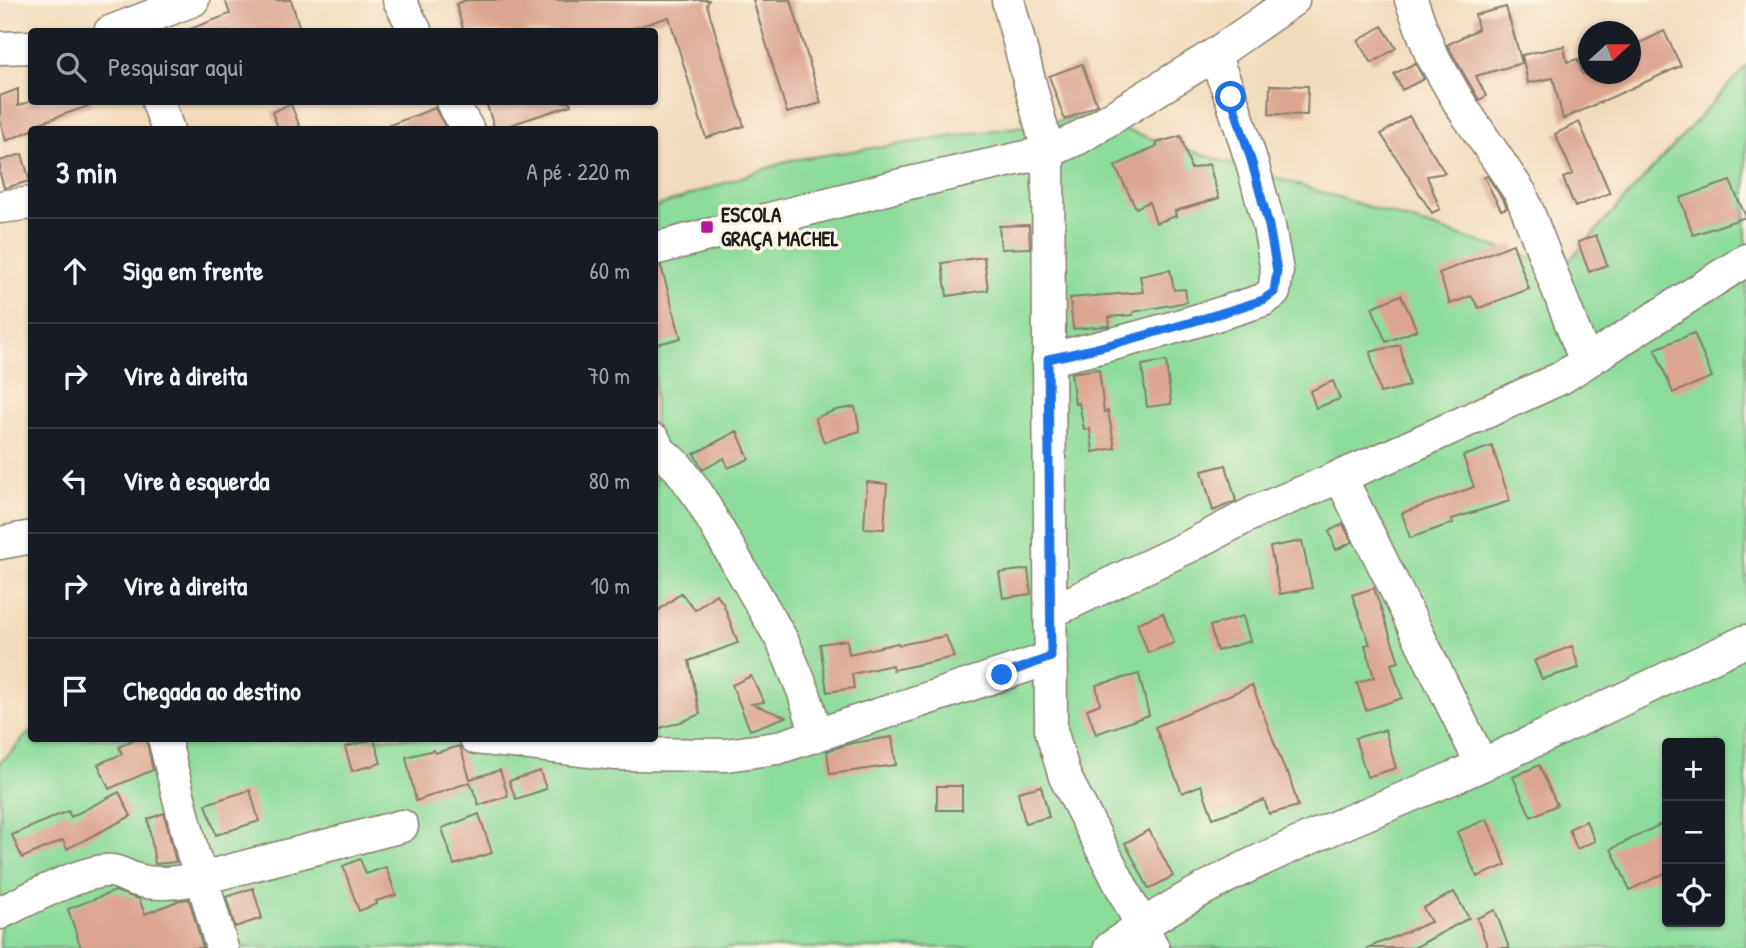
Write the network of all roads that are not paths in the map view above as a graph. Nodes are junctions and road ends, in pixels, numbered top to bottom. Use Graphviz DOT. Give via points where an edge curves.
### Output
graph roads {
  1 [pos="193,0"];
  2 [pos="399,0"];
  3 [pos="1008,0"];
  4 [pos="1293,0"];
  5 [pos="1411,0"];
  6 [pos="125,22"];
  7 [pos="414,28"];
  8 [pos="28,47"];
  9 [pos="0,48"];
  10 [pos="1214,55"];
  11 [pos="159,105"];
  12 [pos="454,105"];
  13 [pos="167,126"];
  14 [pos="466,126"];
  15 [pos="1048,152"];
  16 [pos="28,204"];
  17 [pos="0,207"];
  18 [pos="658,248"];
  19 [pos="1746,260"];
  20 [pos="1048,359"];
  21 [pos="1586,362"];
  22 [pos="658,450"];
  23 [pos="1340,476"];
  24 [pos="28,538"];
  25 [pos="0,543"];
  26 [pos="1051,612"];
  27 [pos="1746,641"];
  28 [pos="1051,657"];
  29 [pos="817,735"];
  30 [pos="165,742"];
  31 [pos="511,742"];
  32 [pos="1482,765"];
  33 [pos="402,826"];
  34 [pos="202,878"];
  35 [pos="0,913"];
  36 [pos="1147,936"];
  37 [pos="222,948"];
  38 [pos="1110,948"];
  1 -- 6 [label="street"];
  2 -- 7 [label="street"];
  3 -- 15 [label="street"];
  4 -- 10 [label="street"];
  5 -- 21 [label="street" via="1431,54 1521,194"];
  8 -- 9 [label="street"];
  10 -- 15 [label="street"];
  10 -- 20 [label="street" via="1269,226 1277,271 1274,292 1263,300 1173,329"];
  11 -- 13 [label="street"];
  12 -- 14 [label="street"];
  15 -- 18 [label="street"];
  15 -- 20 [label="street"];
  16 -- 17 [label="street"];
  19 -- 21 [label="street"];
  20 -- 26 [label="street"];
  21 -- 23 [label="street" via="1528,395"];
  22 -- 29 [label="street" via="678,467 697,494 783,642"];
  23 -- 26 [label="street" via="1255,512"];
  23 -- 32 [label="street"];
  24 -- 25 [label="street"];
  26 -- 28 [label="street"];
  27 -- 32 [label="street"];
  28 -- 29 [label="street"];
  28 -- 36 [label="street" via="1051,730 1065,777"];
  29 -- 31 [label="street" via="777,748 726,755 616,754"];
  30 -- 34 [label="street"];
  32 -- 36 [label="street" via="1241,869"];
  33 -- 34 [label="street"];
  34 -- 35 [label="street" via="162,884 112,871 97,872"];
  34 -- 37 [label="street"];
  36 -- 38 [label="street"];
}
